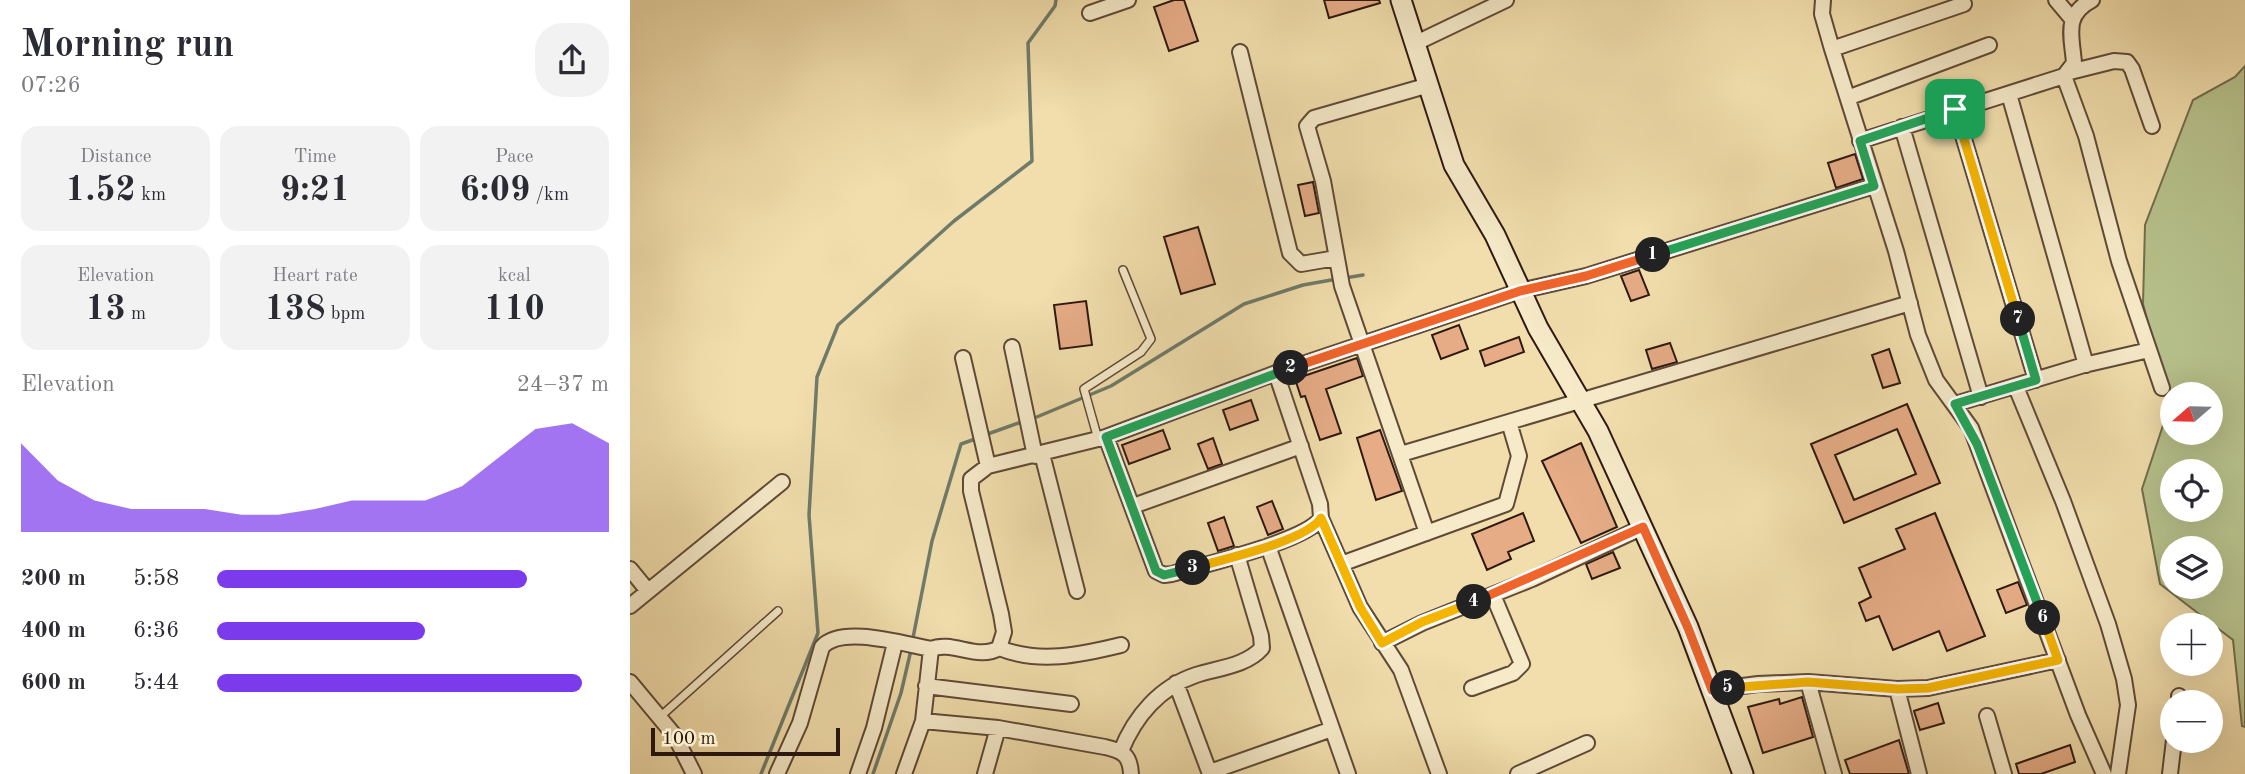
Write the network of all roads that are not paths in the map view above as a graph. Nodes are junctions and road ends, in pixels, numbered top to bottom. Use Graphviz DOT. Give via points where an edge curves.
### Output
graph roads {
  1 [pos="1128,0"];
  2 [pos="1401,0"];
  3 [pos="1506,0"];
  4 [pos="1823,0"];
  5 [pos="2056,0"];
  6 [pos="2092,0"];
  7 [pos="1964,4"];
  8 [pos="1090,12"];
  9 [pos="2072,19"];
  10 [pos="1416,43"];
  11 [pos="1989,45"];
  12 [pos="1832,50"];
  13 [pos="1240,52"];
  14 [pos="2067,74"];
  15 [pos="1429,85"];
  16 [pos="2009,94"];
  17 [pos="1850,97"];
  18 [pos="1955,109"];
  19 [pos="2152,126"];
  20 [pos="1902,127"];
  21 [pos="1860,141"];
  22 [pos="1874,186"];
  23 [pos="1337,264"];
  24 [pos="1124,270"];
  25 [pos="1520,291"];
  26 [pos="1910,303"];
  27 [pos="1361,344"];
  28 [pos="1012,347"];
  29 [pos="2149,350"];
  30 [pos="963,358"];
  31 [pos="2087,365"];
  32 [pos="1276,373"];
  33 [pos="2036,380"];
  34 [pos="2160,382"];
  35 [pos="2016,387"];
  36 [pos="1981,397"];
  37 [pos="1582,401"];
  38 [pos="1955,404"];
  39 [pos="1509,422"];
  40 [pos="1102,438"];
  41 [pos="1301,446"];
  42 [pos="1401,454"];
  43 [pos="1038,455"];
  44 [pos="988,466"];
  45 [pos="782,482"];
  46 [pos="1133,506"];
  47 [pos="1321,518"];
  48 [pos="1643,527"];
  49 [pos="1427,533"];
  50 [pos="1268,546"];
  51 [pos="1237,555"];
  52 [pos="1341,564"];
  53 [pos="630,569"];
  54 [pos="648,591"];
  55 [pos="1077,591"];
  56 [pos="1493,595"];
  57 [pos="630,606"];
  58 [pos="778,611"];
  59 [pos="1382,643"];
  60 [pos="897,644"];
  61 [pos="1121,645"];
  62 [pos="924,648"];
  63 [pos="999,648"];
  64 [pos="2058,660"];
  65 [pos="630,682"];
  66 [pos="1808,682"];
  67 [pos="1176,683"];
  68 [pos="926,686"];
  69 [pos="1472,688"];
  70 [pos="1898,689"];
  71 [pos="1712,690"];
  72 [pos="1071,704"];
  73 [pos="661,716"];
  74 [pos="1987,716"];
  75 [pos="923,721"];
  76 [pos="998,728"];
  77 [pos="1332,729"];
  78 [pos="1587,743"];
  79 [pos="1121,751"];
  80 [pos="2172,753"];
  81 [pos="1210,773"];
  82 [pos="694,774"];
  83 [pos="777,774"];
  84 [pos="858,774"];
  85 [pos="904,774"];
  86 [pos="985,774"];
  87 [pos="1131,774"];
  88 [pos="1348,774"];
  89 [pos="1439,774"];
  90 [pos="1518,774"];
  91 [pos="1742,774"];
  92 [pos="1834,774"];
  93 [pos="1919,774"];
  94 [pos="2004,774"];
  95 [pos="2104,774"];
  96 [pos="2118,774"];
  97 [pos="2170,774"];
  1 -- 8 [label="street"];
  2 -- 10 [label="street"];
  3 -- 10 [label="street"];
  4 -- 12 [label="street"];
  5 -- 9 [label="street"];
  6 -- 9 [label="street"];
  7 -- 12 [label="street"];
  9 -- 14 [label="street" via="2074,63"];
  10 -- 15 [label="street"];
  11 -- 17 [label="street"];
  12 -- 17 [label="street"];
  13 -- 23 [label="street" via="1290,253 1301,264"];
  14 -- 16 [label="street"];
  14 -- 19 [label="street" via="2113,61 2126,62"];
  14 -- 29 [label="street"];
  15 -- 23 [label="street" via="1307,123 1323,181"];
  15 -- 25 [label="street" via="1454,165 1495,235"];
  16 -- 18 [label="street"];
  16 -- 31 [label="street"];
  17 -- 21 [label="street"];
  18 -- 20 [label="street"];
  18 -- 33 [label="street"];
  20 -- 21 [label="street"];
  20 -- 36 [label="street"];
  21 -- 22 [label="street"];
  22 -- 25 [label="street" via="1586,276"];
  22 -- 26 [label="street"];
  23 -- 27 [label="street"];
  24 -- 40 [label="lane" via="1151,339 1141,352 1087,385 1083,394"];
  25 -- 27 [label="street"];
  25 -- 37 [label="street"];
  26 -- 37 [label="street"];
  26 -- 38 [label="street" via="1936,380"];
  27 -- 32 [label="street"];
  27 -- 42 [label="street"];
  28 -- 43 [label="street"];
  29 -- 31 [label="street"];
  29 -- 34 [label="street"];
  30 -- 44 [label="street"];
  31 -- 33 [label="street"];
  32 -- 40 [label="street"];
  32 -- 41 [label="street"];
  33 -- 35 [label="street"];
  35 -- 36 [label="street"];
  35 -- 96 [label="street" via="2063,501 2124,679 2128,705"];
  36 -- 38 [label="street"];
  37 -- 39 [label="street"];
  37 -- 48 [label="street"];
  38 -- 64 [label="street" via="1977,444"];
  39 -- 42 [label="street"];
  39 -- 49 [label="street" via="1519,456 1506,504"];
  40 -- 43 [label="street"];
  40 -- 46 [label="street"];
  41 -- 46 [label="street"];
  41 -- 47 [label="street"];
  42 -- 49 [label="street"];
  43 -- 44 [label="street"];
  43 -- 55 [label="street"];
  44 -- 63 [label="street" via="971,479 971,491 1001,614 1004,632"];
  45 -- 54 [label="street"];
  46 -- 51 [label="street" via="1150,559 1164,575"];
  47 -- 50 [label="street" via="1313,527"];
  47 -- 52 [label="street"];
  48 -- 56 [label="street"];
  48 -- 71 [label="street"];
  49 -- 52 [label="street"];
  50 -- 51 [label="street"];
  50 -- 77 [label="street"];
  51 -- 67 [label="street" via="1262,648 1247,659"];
  52 -- 59 [label="street"];
  53 -- 54 [label="street"];
  54 -- 57 [label="street"];
  56 -- 59 [label="street"];
  56 -- 69 [label="street" via="1522,664 1513,673"];
  58 -- 73 [label="lane"];
  59 -- 89 [label="street" via="1407,685"];
  60 -- 62 [label="street"];
  60 -- 83 [label="street" via="863,637 829,639 822,647 800,723"];
  60 -- 84 [label="street"];
  61 -- 63 [label="street" via="1047,657 1017,655"];
  62 -- 63 [label="street" via="984,653"];
  62 -- 68 [label="street"];
  64 -- 70 [label="street" via="1964,683"];
  64 -- 95 [label="street"];
  65 -- 73 [label="street"];
  66 -- 70 [label="street"];
  66 -- 71 [label="street"];
  66 -- 92 [label="street"];
  67 -- 79 [label="street" via="1141,714"];
  67 -- 81 [label="street"];
  68 -- 72 [label="street"];
  68 -- 75 [label="street"];
  70 -- 93 [label="street"];
  71 -- 91 [label="street"];
  73 -- 82 [label="street"];
  74 -- 94 [label="street"];
  75 -- 76 [label="street"];
  75 -- 85 [label="street"];
  76 -- 79 [label="street"];
  76 -- 86 [label="street"];
  77 -- 81 [label="street"];
  77 -- 88 [label="street"];
  78 -- 90 [label="street"];
  79 -- 87 [label="street" via="1129,758"];
  80 -- 97 [label="street"];
}
